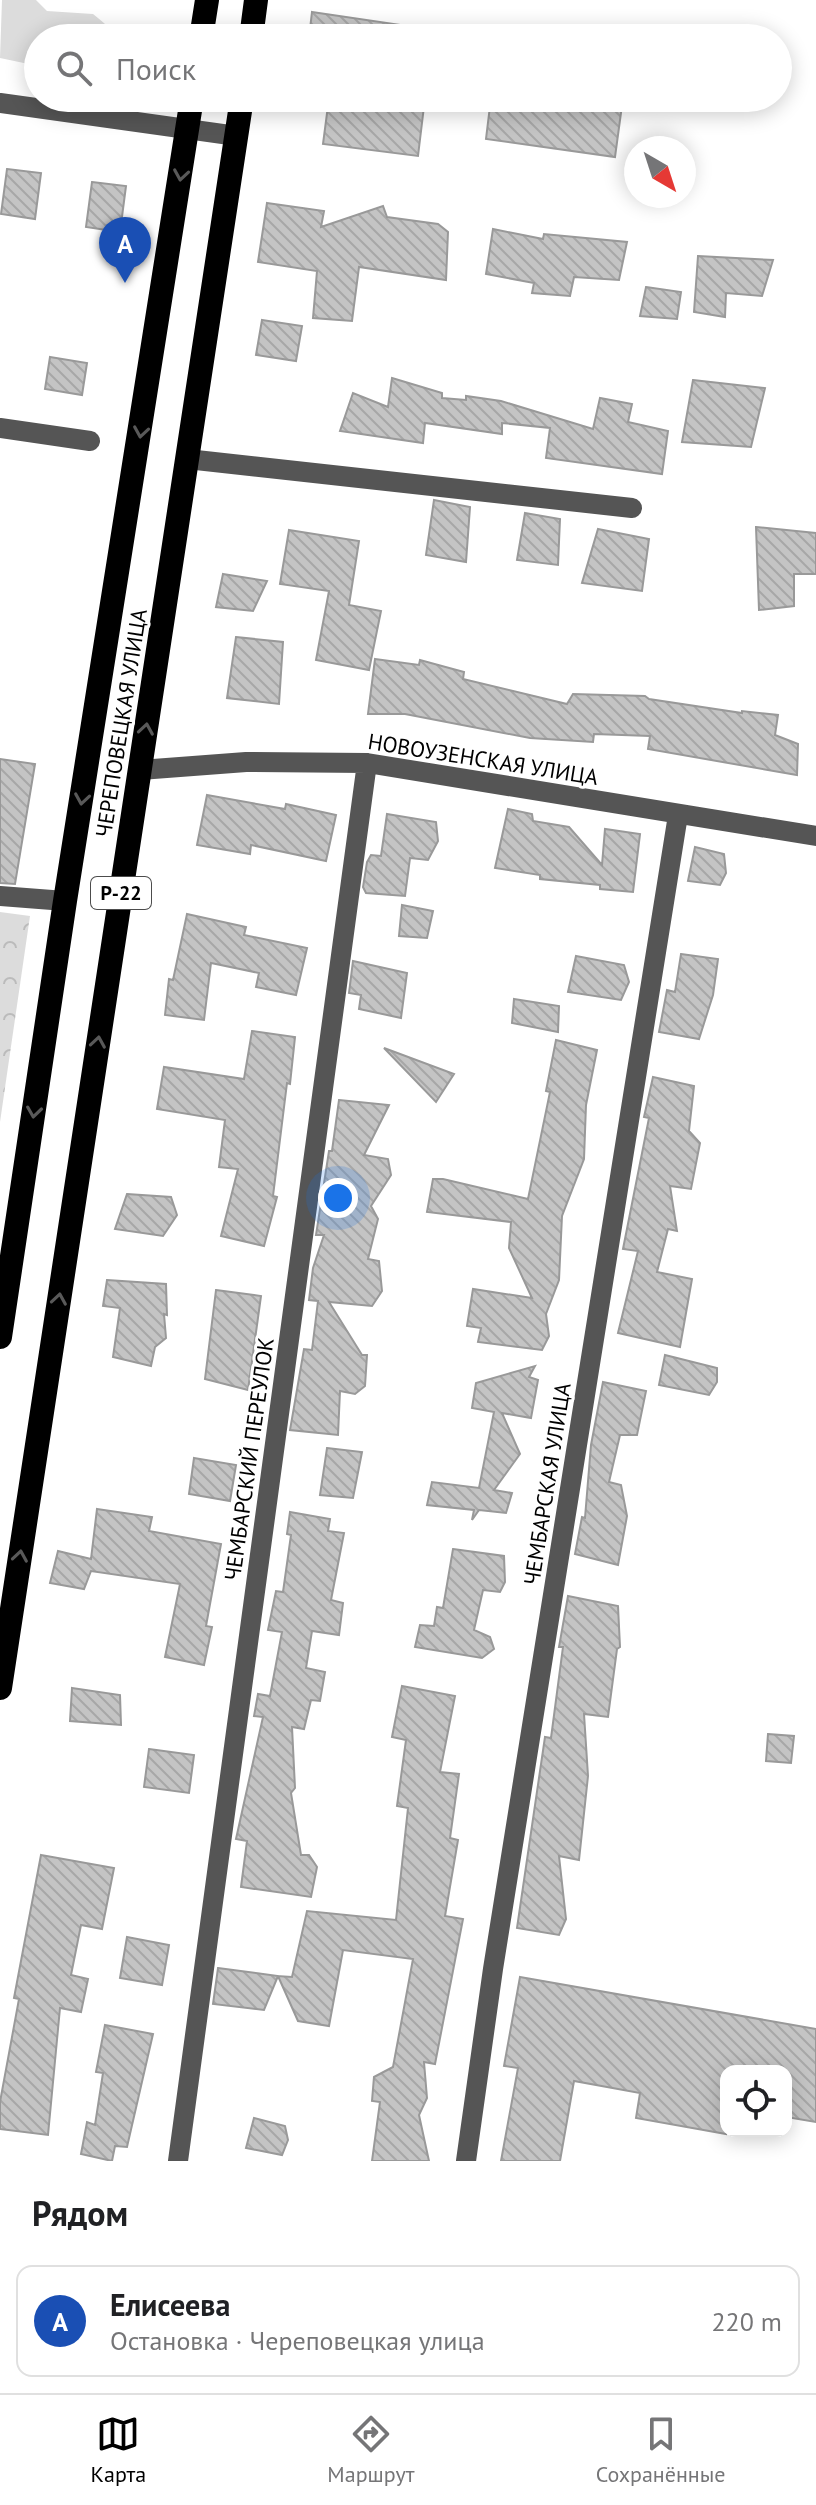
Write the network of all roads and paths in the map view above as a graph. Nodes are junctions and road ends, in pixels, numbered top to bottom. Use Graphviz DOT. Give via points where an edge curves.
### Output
graph roads {
  1 [pos="207,0"];
  2 [pos="256,0"];
  3 [pos="203,24"];
  4 [pos="253,24"];
  5 [pos="0,103"];
  6 [pos="24,106"];
  7 [pos="65,112"];
  8 [pos="190,112"];
  9 [pos="240,112"];
  10 [pos="188,129"];
  11 [pos="237,136"];
  12 [pos="0,428"];
  13 [pos="90,441"];
  14 [pos="187,459"];
  15 [pos="632,508"];
  16 [pos="367,763"];
  17 [pos="140,770"];
  18 [pos="678,815"];
  19 [pos="816,836"];
  20 [pos="0,896"];
  21 [pos="65,901"];
  22 [pos="5,1269"];
  23 [pos="0,1337"];
  24 [pos="0,1688"];
  25 [pos="178,2161"];
  26 [pos="466,2161"];
  1 -- 3 [label="highway"];
  2 -- 4 [label="highway"];
  5 -- 6 [label="street"];
  7 -- 10 [label="street"];
  8 -- 10 [label="highway, ЧЕРЕПОВЕЦКАЯ УЛИЦА / Р-22"];
  9 -- 11 [label="highway, ЧЕРЕПОВЕЦКАЯ УЛИЦА / Р-22"];
  10 -- 11 [label="street"];
  10 -- 21 [label="highway, ЧЕРЕПОВЕЦКАЯ УЛИЦА / Р-22, one-way"];
  11 -- 14 [label="highway, ЧЕРЕПОВЕЦКАЯ УЛИЦА / Р-22"];
  12 -- 13 [label="street"];
  14 -- 15 [label="street"];
  17 -- 14 [label="highway, ЧЕРЕПОВЕЦКАЯ УЛИЦА / Р-22, one-way"];
  16 -- 17 [label="street, НОВОУЗЕНСКАЯ УЛИЦА" via="246,762"];
  16 -- 18 [label="street, НОВОУЗЕНСКАЯ УЛИЦА"];
  16 -- 25 [label="street, ЧЕМБАРСКИЙ ПЕРЕУЛОК"];
  24 -- 17 [label="highway, ЧЕРЕПОВЕЦКАЯ УЛИЦА / Р-22, one-way"];
  18 -- 19 [label="street, НОВОУЗЕНСКАЯ УЛИЦА"];
  18 -- 26 [label="street, ЧЕМБАРСКАЯ УЛИЦА"];
  20 -- 21 [label="street"];
  21 -- 22 [label="highway, ЧЕРЕПОВЕЦКАЯ УЛИЦА / Р-22, one-way"];
  22 -- 23 [label="highway, ЧЕРЕПОВЕЦКАЯ УЛИЦА / Р-22"];
}
